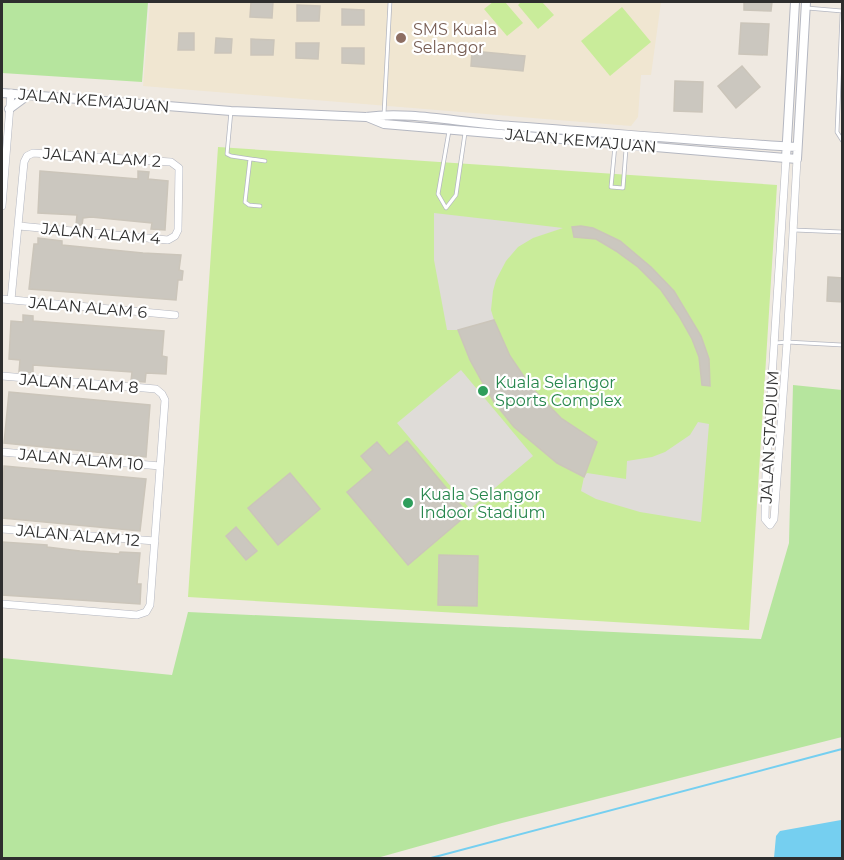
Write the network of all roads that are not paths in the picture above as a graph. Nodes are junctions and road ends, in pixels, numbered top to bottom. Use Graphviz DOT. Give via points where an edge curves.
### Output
graph roads {
  1 [pos="390,2"];
  2 [pos="795,2"];
  3 [pos="806,5"];
  4 [pos="843,12"];
  5 [pos="6,93"];
  6 [pos="28,95"];
  7 [pos="9,109"];
  8 [pos="231,111"];
  9 [pos="384,119"];
  10 [pos="449,125"];
  11 [pos="465,126"];
  12 [pos="626,134"];
  13 [pos="615,138"];
  14 [pos="843,140"];
  15 [pos="627,144"];
  16 [pos="787,147"];
  17 [pos="797,147"];
  18 [pos="786,158"];
  19 [pos="250,159"];
  20 [pos="797,159"];
  21 [pos="265,161"];
  22 [pos="171,162"];
  23 [pos="2,206"];
  24 [pos="260,206"];
  25 [pos="19,226"];
  26 [pos="792,230"];
  27 [pos="843,232"];
  28 [pos="2,299"];
  29 [pos="11,300"];
  30 [pos="175,315"];
  31 [pos="788,342"];
  32 [pos="774,343"];
  33 [pos="843,345"];
  34 [pos="2,376"];
  35 [pos="2,452"];
  36 [pos="160,466"];
  37 [pos="2,529"];
  38 [pos="155,541"];
  39 [pos="2,604"];
  1 -- 9 [label="lane"];
  2 -- 16 [label="street, JALAN STADIUM"];
  3 -- 4 [label="lane"];
  3 -- 17 [label="street, JALAN STADIUM"];
  4 -- 14 [label="lane" via="837,132"];
  5 -- 6 [label="street, JALAN KEMAJUAN"];
  5 -- 7 [label="street"];
  6 -- 7 [label="street"];
  6 -- 8 [label="street, JALAN KEMAJUAN"];
  7 -- 23 [label="street"];
  8 -- 9 [label="street, JALAN KEMAJUAN"];
  8 -- 19 [label="lane" via="227,154"];
  9 -- 10 [label="street, JALAN KEMAJUAN"];
  10 -- 11 [label="street, JALAN KEMAJUAN"];
  10 -- 11 [label="lane" via="438,194 446,207 456,195"];
  11 -- 13 [label="street, JALAN KEMAJUAN"];
  12 -- 13 [label="street, JALAN KEMAJUAN"];
  12 -- 15 [label="lane"];
  12 -- 16 [label="street, JALAN KEMAJUAN"];
  13 -- 15 [label="street, JALAN KEMAJUAN"];
  13 -- 15 [label="lane" via="611,187 623,188"];
  15 -- 18 [label="street, JALAN KEMAJUAN"];
  16 -- 17 [label="street, JALAN KEMAJUAN"];
  16 -- 18 [label="street, JALAN STADIUM"];
  17 -- 20 [label="street, JALAN STADIUM"];
  18 -- 20 [label="street, JALAN KEMAJUAN"];
  18 -- 32 [label="street, JALAN STADIUM"];
  19 -- 21 [label="lane"];
  19 -- 24 [label="lane" via="245,202"];
  20 -- 26 [label="street, JALAN STADIUM"];
  22 -- 25 [label="street, JALAN ALAM 2" via="33,153 24,162"];
  22 -- 25 [label="street, JALAN ALAM 4" via="178,165 180,173 178,230 168,240"];
  25 -- 29 [label="street"];
  26 -- 27 [label="lane"];
  26 -- 31 [label="street, JALAN STADIUM"];
  28 -- 29 [label="street, JALAN ALAM 6"];
  29 -- 30 [label="street, JALAN ALAM 6"];
  31 -- 32 [label="lane"];
  31 -- 32 [label="street, JALAN STADIUM" via="774,519 770,525 765,519"];
  31 -- 33 [label="lane"];
  34 -- 36 [label="street, JALAN ALAM 8" via="156,389 165,400"];
  35 -- 36 [label="street, JALAN ALAM 10"];
  36 -- 38 [label="street"];
  37 -- 38 [label="street, JALAN ALAM 12"];
  38 -- 39 [label="street" via="150,605 146,612 137,615"];
}
